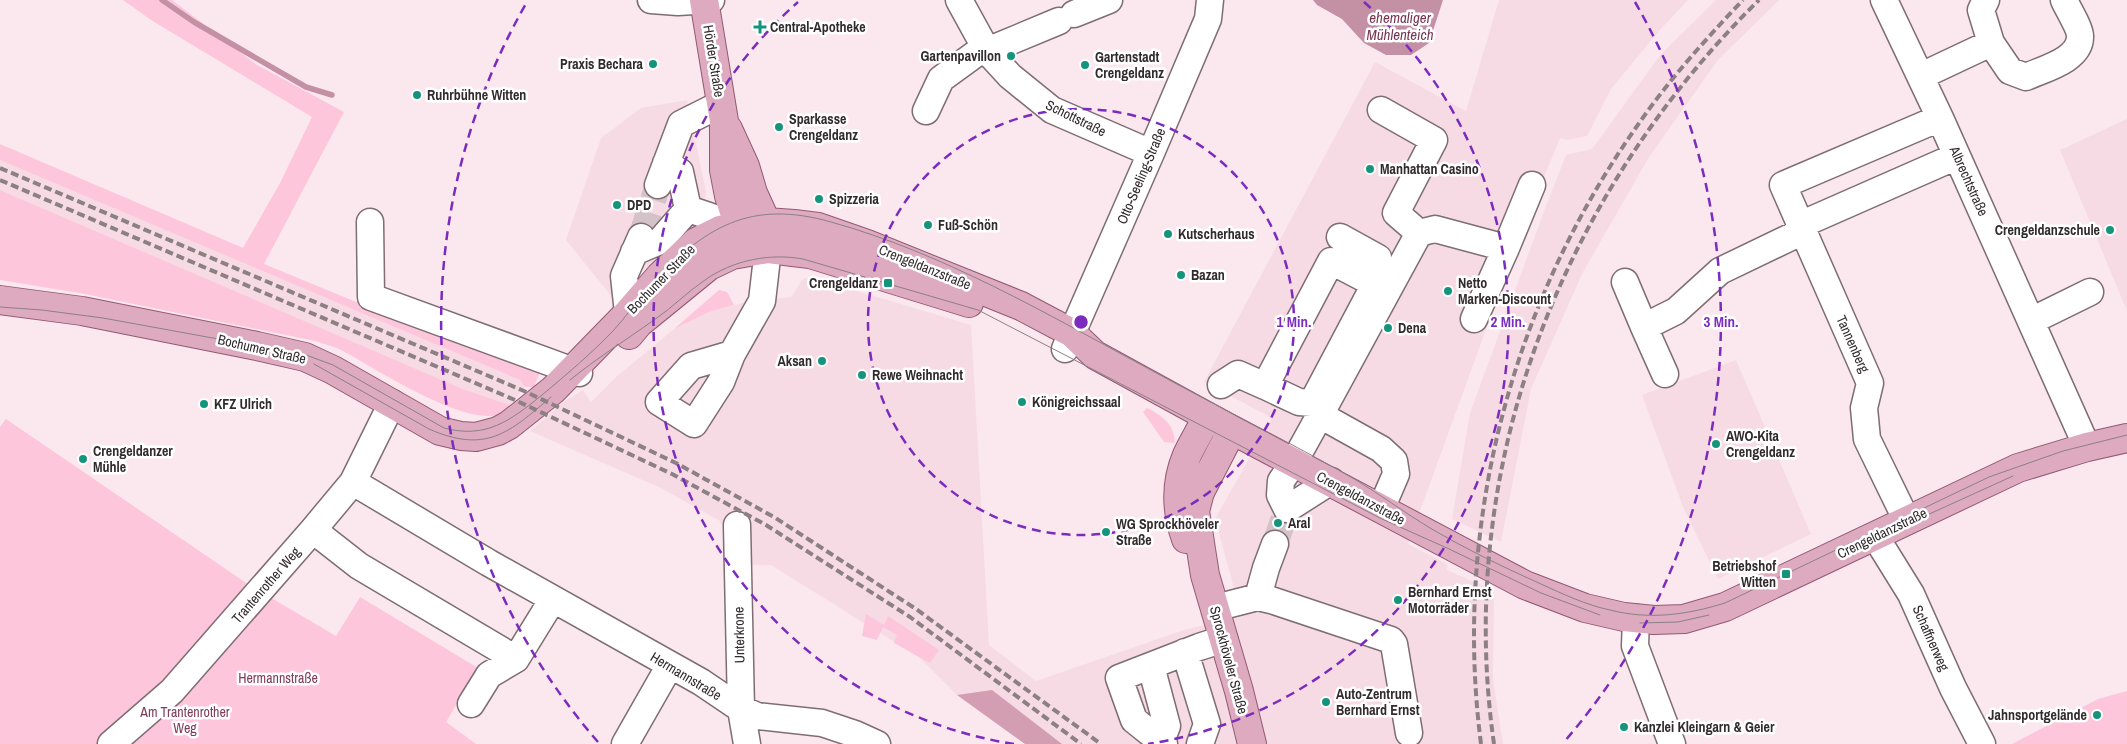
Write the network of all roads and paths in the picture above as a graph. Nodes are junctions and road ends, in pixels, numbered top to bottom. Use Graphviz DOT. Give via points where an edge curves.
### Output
graph roads {
  1 [pos="651,0"];
  2 [pos="706,0"];
  3 [pos="959,0"];
  4 [pos="1109,0"];
  5 [pos="1884,0"];
  6 [pos="1986,0"];
  7 [pos="2064,0"];
  8 [pos="1203,6"];
  9 [pos="1991,43"];
  10 [pos="986,49"];
  11 [pos="1921,76"];
  12 [pos="1381,110"];
  13 [pos="926,111"];
  14 [pos="723,113"];
  15 [pos="1940,118"];
  16 [pos="1151,153"];
  17 [pos="1957,156"];
  18 [pos="1532,185"];
  19 [pos="688,209"];
  20 [pos="370,222"];
  21 [pos="1800,225"];
  22 [pos="739,226"];
  23 [pos="1419,233"];
  24 [pos="1340,237"];
  25 [pos="760,241"];
  26 [pos="1506,248"];
  27 [pos="1625,282"];
  28 [pos="1375,284"];
  29 [pos="2090,292"];
  30 [pos="0,300"];
  31 [pos="633,318"];
  32 [pos="1474,319"];
  33 [pos="2031,321"];
  34 [pos="1644,327"];
  35 [pos="1069,341"];
  36 [pos="738,344"];
  37 [pos="576,371"];
  38 [pos="1665,374"];
  39 [pos="1221,384"];
  40 [pos="1265,386"];
  41 [pos="392,403"];
  42 [pos="1316,409"];
  43 [pos="1207,416"];
  44 [pos="1232,430"];
  45 [pos="2127,438"];
  46 [pos="2087,446"];
  47 [pos="1294,462"];
  48 [pos="1331,481"];
  49 [pos="353,482"];
  50 [pos="1381,509"];
  51 [pos="1907,521"];
  52 [pos="737,525"];
  53 [pos="313,530"];
  54 [pos="1875,536"];
  55 [pos="1275,544"];
  56 [pos="1206,575"];
  57 [pos="1258,597"];
  58 [pos="553,599"];
  59 [pos="1215,608"];
  60 [pos="1636,618"];
  61 [pos="1224,639"];
  62 [pos="1185,652"];
  63 [pos="516,659"];
  64 [pos="670,665"];
  65 [pos="471,704"];
  66 [pos="741,709"];
  67 [pos="1410,733"];
  68 [pos="1163,742"];
  69 [pos="111,744"];
  70 [pos="625,744"];
  71 [pos="747,744"];
  72 [pos="877,744"];
  73 [pos="1200,744"];
  74 [pos="1252,744"];
  75 [pos="1672,744"];
  76 [pos="1982,744"];
  1 -- 2 [label="street"];
  2 -- 14 [label="main road, Hörder Straße"];
  3 -- 10 [label="street, Schottstraße"];
  4 -- 10 [label="street"];
  5 -- 11 [label="street, Albrechtstraße"];
  6 -- 9 [label="street" via="1981,10"];
  7 -- 9 [label="street" via="2080,36 2077,49 2066,59 2026,77 2010,71"];
  8 -- 16 [label="street, Otto-Seeling-Straße"];
  9 -- 11 [label="street"];
  10 -- 13 [label="street" via="941,79"];
  10 -- 16 [label="street, Schottstraße" via="1010,76 1052,110"];
  11 -- 15 [label="street, Albrechtstraße"];
  12 -- 23 [label="street" via="1434,140 1396,213"];
  14 -- 19 [label="street" via="681,124 662,174 680,172"];
  14 -- 22 [label="main road, Hörder Straße" via="724,170"];
  14 -- 25 [label="main road, Hörder Straße" via="745,166"];
  15 -- 17 [label="street, Albrechtstraße"];
  15 -- 21 [label="street, Tannenberg" via="1784,185"];
  16 -- 35 [label="street, Otto-Seeling-Straße"];
  17 -- 21 [label="street"];
  17 -- 33 [label="street, Albrechtstraße"];
  18 -- 26 [label="street"];
  19 -- 22 [label="street"];
  19 -- 31 [label="street" via="660,241 637,245 624,276"];
  20 -- 37 [label="street" via="372,297"];
  21 -- 34 [label="street" via="1795,236 1720,271 1676,311"];
  21 -- 51 [label="street, Tannenberg" via="1870,383 1864,408 1867,439"];
  22 -- 25 [label="main road, Crengeldanzstraße"];
  22 -- 31 [label="main road, Bochumer Straße" via="720,230 696,242 654,282"];
  23 -- 26 [label="street" via="1435,229"];
  23 -- 42 [label="street"];
  24 -- 28 [label="street" via="1378,258"];
  25 -- 31 [label="main road, Bochumer Straße" via="709,266"];
  25 -- 35 [label="main road, Crengeldanzstraße" via="818,227 955,288 1021,306"];
  25 -- 36 [label="street" via="750,272 750,289"];
  26 -- 32 [label="street"];
  27 -- 34 [label="street"];
  28 -- 40 [label="street" via="1331,261"];
  28 -- 42 [label="street"];
  29 -- 33 [label="street"];
  30 -- 41 [label="main road, Bochumer Straße" via="82,310 305,357"];
  31 -- 37 [label="main road, Bochumer Straße" via="626,338"];
  33 -- 46 [label="street, Albrechtstraße"];
  34 -- 38 [label="street"];
  35 -- 43 [label="main road, Crengeldanzstraße"];
  37 -- 41 [label="main road, Bochumer Straße" via="566,384 553,390 509,425 476,437 440,430"];
  39 -- 40 [label="street" via="1238,374"];
  40 -- 42 [label="street"];
  41 -- 49 [label="street, Trantenrother Weg"];
  42 -- 47 [label="street"];
  42 -- 50 [label="street" via="1381,449 1394,461 1396,474"];
  43 -- 44 [label="main road, Crengeldanzstraße"];
  43 -- 56 [label="main road, Sprockhöveler Straße" via="1187,455 1177,502 1189,546"];
  44 -- 47 [label="main road, Crengeldanzstraße"];
  44 -- 56 [label="main road, Sprockhöveler Straße" via="1200,492 1195,511"];
  45 -- 46 [label="main road, Crengeldanzstraße"];
  46 -- 51 [label="main road, Crengeldanzstraße" via="2018,468"];
  47 -- 48 [label="main road, Crengeldanzstraße"];
  47 -- 48 [label="street" via="1281,481 1280,495 1287,509"];
  48 -- 50 [label="main road, Crengeldanzstraße"];
  49 -- 53 [label="street, Trantenrother Weg"];
  49 -- 58 [label="street, Hermannstraße"];
  50 -- 60 [label="main road, Crengeldanzstraße" via="1525,585 1585,608"];
  51 -- 54 [label="main road, Crengeldanzstraße"];
  52 -- 66 [label="street, Unterkrone"];
  53 -- 63 [label="street" via="359,566"];
  53 -- 69 [label="street, Trantenrother Weg" via="172,691"];
  54 -- 60 [label="main road, Crengeldanzstraße" via="1725,607 1684,619"];
  54 -- 76 [label="street, Schaffnerweg" via="1912,594"];
  55 -- 57 [label="street"];
  56 -- 59 [label="main road, Sprockhöveler Straße"];
  57 -- 59 [label="street"];
  57 -- 67 [label="street" via="1391,640"];
  58 -- 63 [label="street"];
  58 -- 64 [label="street, Hermannstraße"];
  59 -- 61 [label="main road, Sprockhöveler Straße"];
  60 -- 75 [label="street" via="1635,646"];
  61 -- 62 [label="street"];
  61 -- 74 [label="main road, Sprockhöveler Straße"];
  62 -- 68 [label="street" via="1151,666 1167,726"];
  62 -- 73 [label="street" via="1207,724"];
  63 -- 65 [label="street" via="489,675"];
  64 -- 66 [label="street, Hermannstraße"];
  64 -- 70 [label="street"];
  66 -- 71 [label="street, Unterkrone"];
  66 -- 72 [label="street, Hermannstraße" via="757,716 822,724"];
}
